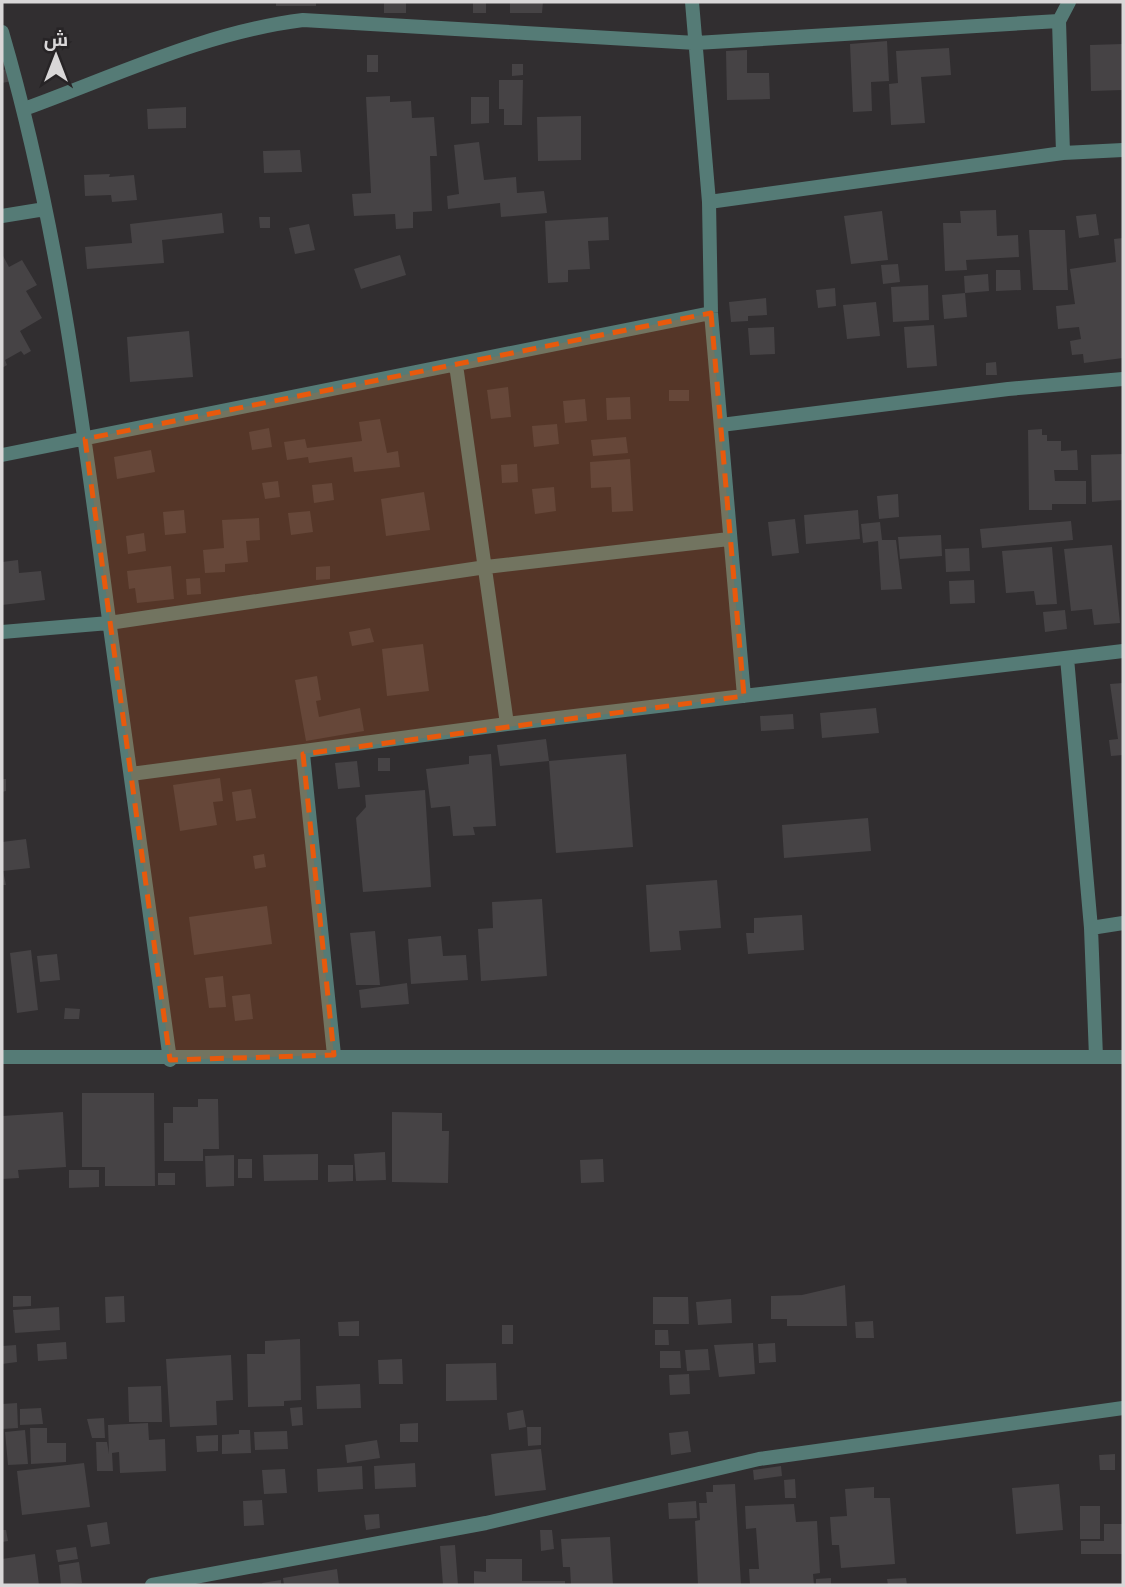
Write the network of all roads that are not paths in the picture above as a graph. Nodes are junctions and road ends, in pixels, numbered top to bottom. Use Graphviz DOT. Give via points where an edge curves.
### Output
graph roads {
  1 [pos="692,2"];
  2 [pos="1069,2"];
  3 [pos="1059,21"];
  4 [pos="2,32"];
  5 [pos="696,43"];
  6 [pos="24,109"];
  7 [pos="1123,150"];
  8 [pos="1063,153"];
  9 [pos="709,202"];
  10 [pos="45,209"];
  11 [pos="2,216"];
  12 [pos="711,313"];
  13 [pos="456,365"];
  14 [pos="1123,379"];
  15 [pos="720,425"];
  16 [pos="85,439"];
  17 [pos="2,455"];
  18 [pos="729,539"];
  19 [pos="486,566"];
  20 [pos="109,622"];
  21 [pos="2,632"];
  22 [pos="1123,651"];
  23 [pos="1066,658"];
  24 [pos="744,696"];
  25 [pos="507,724"];
  26 [pos="303,754"];
  27 [pos="131,774"];
  28 [pos="1123,923"];
  29 [pos="1091,928"];
  30 [pos="334,1055"];
  31 [pos="1123,1057"];
  32 [pos="2,1058"];
  33 [pos="1096,1058"];
  34 [pos="170,1060"];
  35 [pos="1123,1408"];
  36 [pos="185,1583"];
  37 [pos="152,1585"];
  1 -- 5 [label="street"];
  2 -- 3 [label="street"];
  3 -- 5 [label="street"];
  3 -- 8 [label="street"];
  4 -- 6 [label="street"];
  5 -- 6 [label="street" via="303,20 224,36"];
  5 -- 9 [label="street"];
  6 -- 10 [label="street"];
  7 -- 8 [label="street"];
  8 -- 9 [label="street"];
  9 -- 12 [label="street"];
  10 -- 11 [label="street"];
  10 -- 16 [label="street"];
  12 -- 13 [label="street"];
  12 -- 15 [label="street"];
  13 -- 16 [label="street"];
  13 -- 19 [label="street"];
  14 -- 15 [label="street"];
  15 -- 18 [label="street"];
  16 -- 17 [label="street"];
  16 -- 20 [label="street"];
  18 -- 19 [label="street"];
  18 -- 24 [label="street"];
  19 -- 20 [label="street"];
  19 -- 25 [label="street"];
  20 -- 21 [label="street"];
  20 -- 27 [label="street"];
  22 -- 23 [label="street"];
  23 -- 24 [label="street"];
  23 -- 29 [label="street"];
  24 -- 25 [label="street"];
  25 -- 26 [label="street"];
  26 -- 27 [label="street"];
  26 -- 30 [label="street"];
  27 -- 34 [label="street"];
  28 -- 29 [label="street"];
  29 -- 33 [label="street"];
  30 -- 33 [label="street"];
  30 -- 34 [label="street"];
  31 -- 33 [label="street"];
  32 -- 34 [label="street"];
  35 -- 36 [label="street" via="759,1459 486,1523"];
  36 -- 37 [label="street"];
}
